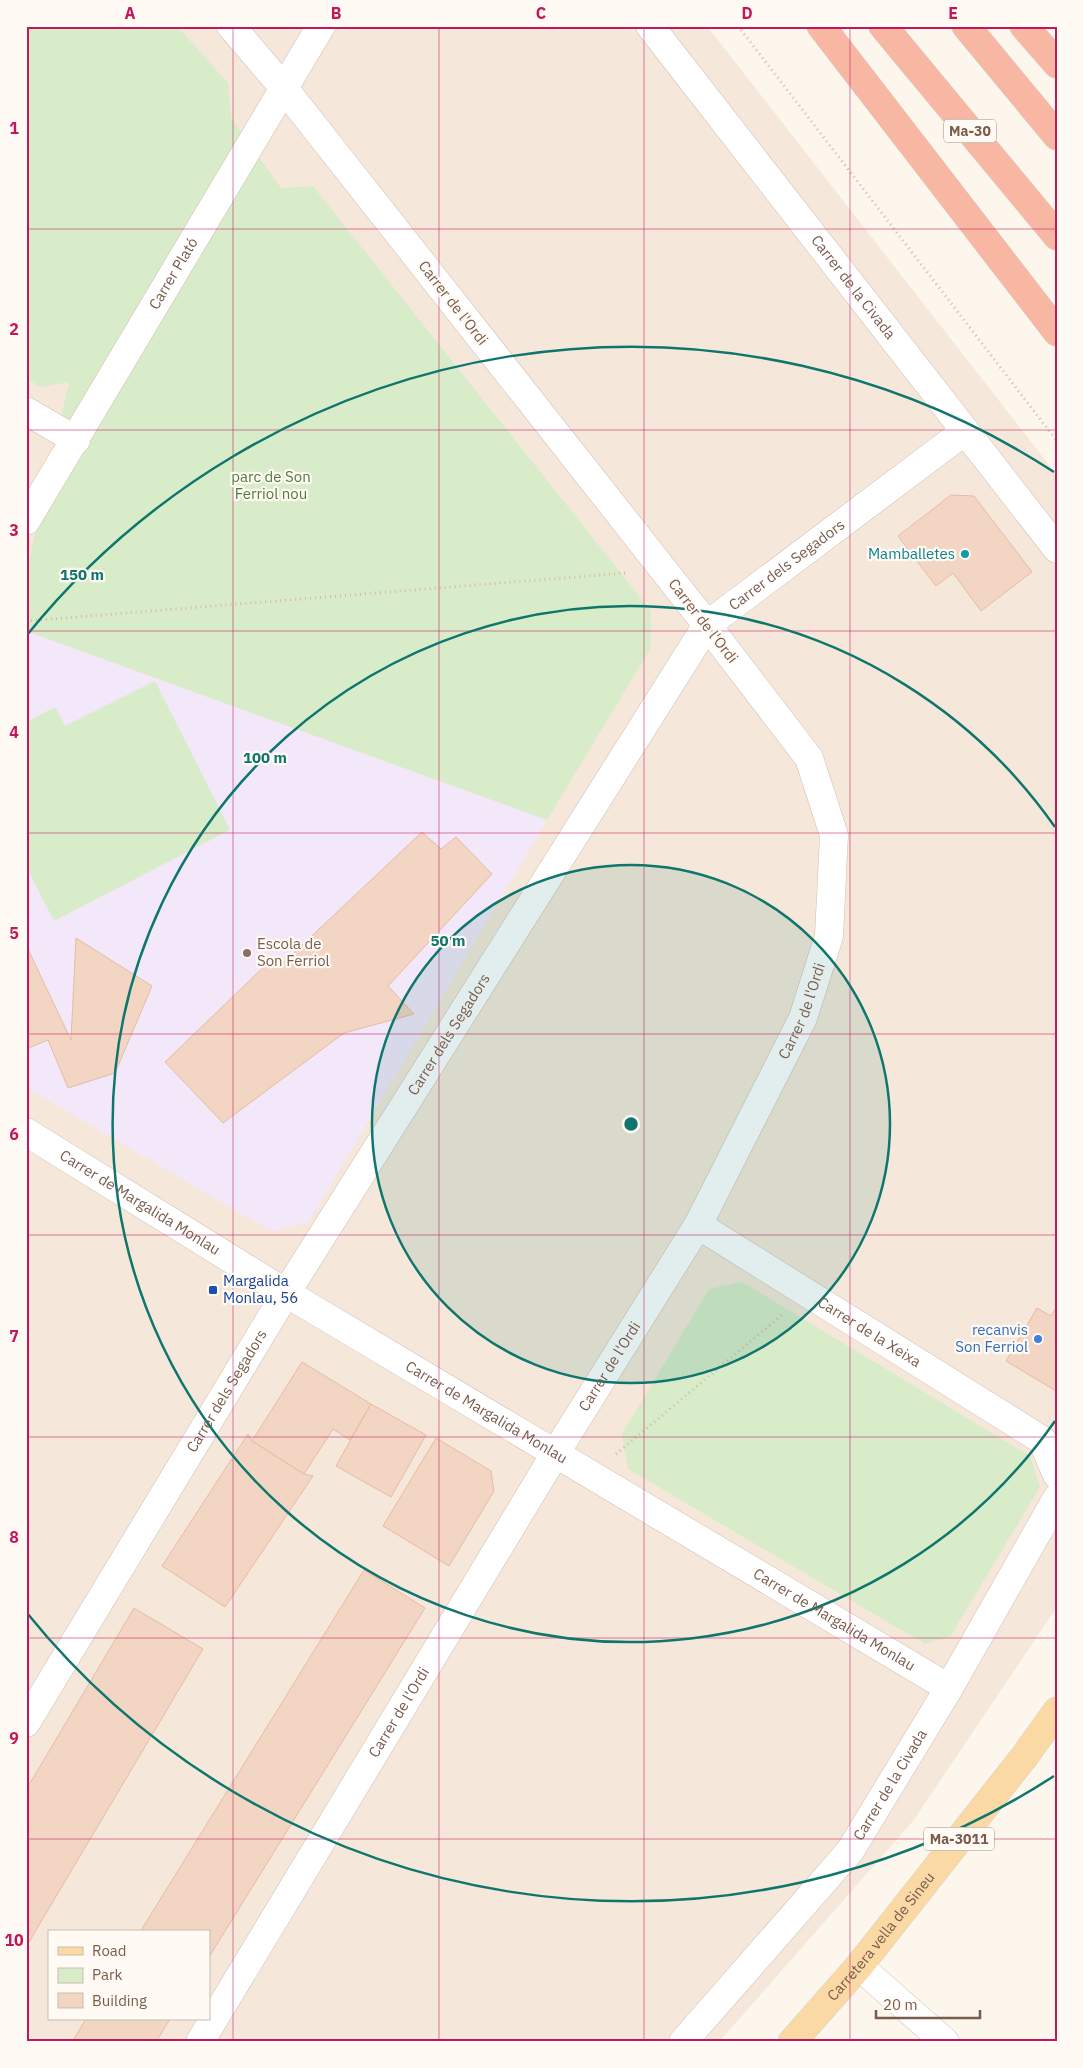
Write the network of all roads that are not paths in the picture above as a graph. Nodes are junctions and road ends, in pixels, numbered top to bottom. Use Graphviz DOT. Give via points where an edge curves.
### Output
graph roads {
  1 [pos="230,26"];
  2 [pos="321,26"];
  3 [pos="650,26"];
  4 [pos="821,26"];
  5 [pos="883,26"];
  6 [pos="966,26"];
  7 [pos="1024,26"];
  8 [pos="1057,64"];
  9 [pos="283,88"];
  10 [pos="1057,136"];
  11 [pos="1057,236"];
  12 [pos="1057,332"];
  13 [pos="26,411"];
  14 [pos="965,431"];
  15 [pos="76,440"];
  16 [pos="26,521"];
  17 [pos="1057,549"];
  18 [pos="708,625"];
  19 [pos="26,1132"];
  20 [pos="698,1225"];
  21 [pos="286,1293"];
  22 [pos="1050,1440"];
  23 [pos="554,1454"];
  24 [pos="1057,1475"];
  25 [pos="1057,1498"];
  26 [pos="949,1688"];
  27 [pos="1057,1711"];
  28 [pos="26,1723"];
  29 [pos="859,1966"];
  30 [pos="200,2042"];
  31 [pos="683,2042"];
  32 [pos="792,2042"];
  33 [pos="945,2042"];
  1 -- 9 [label="street, Carrer de l'Ordi"];
  2 -- 9 [label="street, Carrer Plató"];
  3 -- 14 [label="street, Carrer de la Civada"];
  4 -- 12 [label="highway"];
  5 -- 11 [label="highway, Ma-30"];
  6 -- 10 [label="highway"];
  7 -- 8 [label="highway"];
  9 -- 15 [label="street, Carrer Plató"];
  9 -- 18 [label="street, Carrer de l'Ordi"];
  13 -- 15 [label="street"];
  14 -- 17 [label="street, Carrer de la Civada"];
  14 -- 18 [label="street, Carrer dels Segadors"];
  15 -- 16 [label="street, Carrer Plató"];
  18 -- 20 [label="street, Carrer de l'Ordi" via="809,758 834,835 828,936 803,1018"];
  18 -- 21 [label="street, Carrer dels Segadors"];
  19 -- 21 [label="street, Carrer de Margalida Monlau"];
  20 -- 22 [label="street, Carrer de la Xeixa"];
  20 -- 23 [label="street, Carrer de l'Ordi"];
  21 -- 23 [label="street, Carrer de Margalida Monlau"];
  21 -- 28 [label="street, Carrer dels Segadors"];
  22 -- 24 [label="street"];
  23 -- 26 [label="street, Carrer de Margalida Monlau"];
  23 -- 30 [label="street, Carrer de l'Ordi"];
  25 -- 26 [label="street, Carrer de la Civada"];
  26 -- 31 [label="street, Carrer de la Civada" via="850,1851"];
  27 -- 29 [label="main road, Carretera vella de Sineu / Ma-3011"];
  29 -- 32 [label="main road, Carretera vella de Sineu / Ma-3011"];
  29 -- 33 [label="street"];
}
